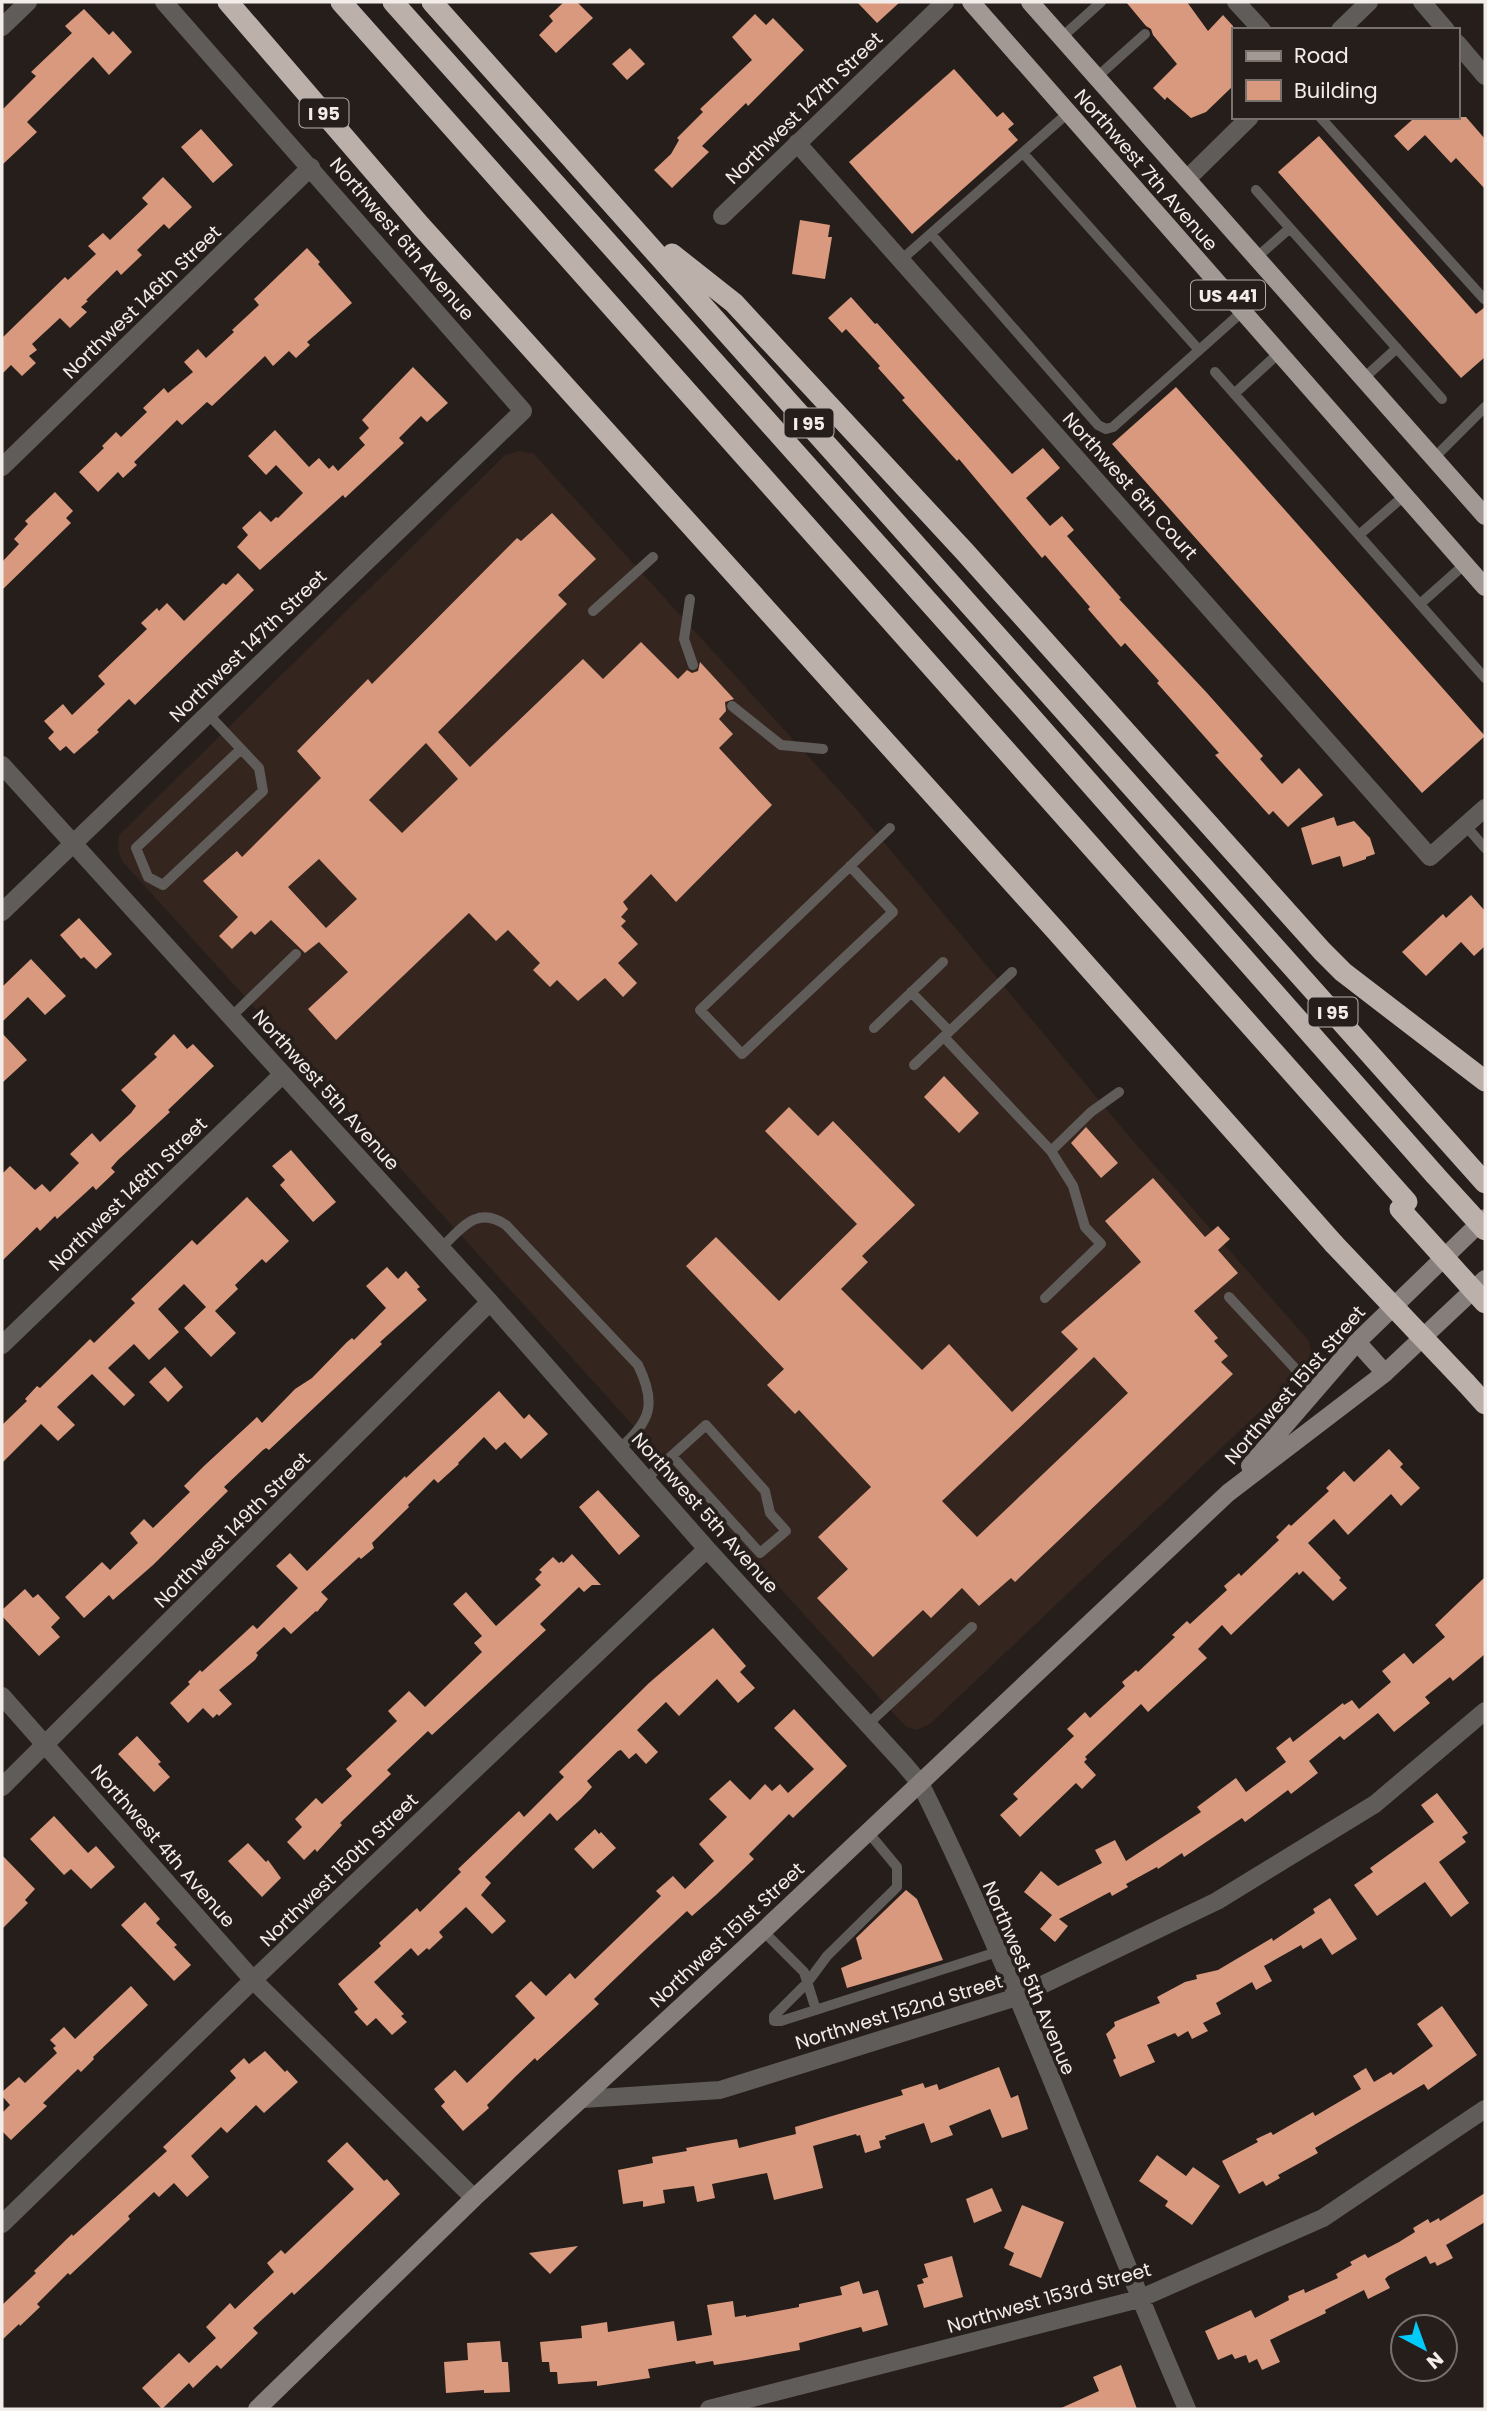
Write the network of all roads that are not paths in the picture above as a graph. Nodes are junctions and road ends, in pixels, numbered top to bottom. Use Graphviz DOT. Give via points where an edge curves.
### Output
graph roads {
  1 [pos="27,2"];
  2 [pos="164,2"];
  3 [pos="228,2"];
  4 [pos="341,2"];
  5 [pos="393,2"];
  6 [pos="432,2"];
  7 [pos="945,2"];
  8 [pos="971,2"];
  9 [pos="1030,2"];
  10 [pos="1101,2"];
  11 [pos="1236,2"];
  12 [pos="1369,2"];
  13 [pos="1422,2"];
  14 [pos="2,27"];
  15 [pos="1260,28"];
  16 [pos="1342,28"];
  17 [pos="1444,28"];
  18 [pos="1145,34"];
  19 [pos="1062,37"];
  20 [pos="1459,45"];
  21 [pos="1485,76"];
  22 [pos="1097,77"];
  23 [pos="1068,113"];
  24 [pos="1248,119"];
  25 [pos="1322,119"];
  26 [pos="797,143"];
  27 [pos="1023,153"];
  28 [pos="312,167"];
  29 [pos="1188,178"];
  30 [pos="1256,190"];
  31 [pos="722,216"];
  32 [pos="628,220"];
  33 [pos="1290,228"];
  34 [pos="931,234"];
  35 [pos="1257,257"];
  36 [pos="901,260"];
  37 [pos="1484,299"];
  38 [pos="1242,311"];
  39 [pos="1397,348"];
  40 [pos="1199,350"];
  41 [pos="1279,352"];
  42 [pos="1216,372"];
  43 [pos="1364,378"];
  44 [pos="1234,394"];
  45 [pos="1442,399"];
  46 [pos="523,411"];
  47 [pos="1483,414"];
  48 [pos="1434,458"];
  49 [pos="2,467"];
  50 [pos="1405,495"];
  51 [pos="1485,516"];
  52 [pos="1359,535"];
  53 [pos="653,557"];
  54 [pos="1465,564"];
  55 [pos="1485,572"];
  56 [pos="1485,587"];
  57 [pos="690,598"];
  58 [pos="1420,604"];
  59 [pos="593,611"];
  60 [pos="693,665"];
  61 [pos="1485,678"];
  62 [pos="732,706"];
  63 [pos="208,714"];
  64 [pos="823,749"];
  65 [pos="240,750"];
  66 [pos="2,765"];
  67 [pos="1485,808"];
  68 [pos="1466,826"];
  69 [pos="890,828"];
  70 [pos="73,844"];
  71 [pos="1485,848"];
  72 [pos="850,866"];
  73 [pos="2,912"];
  74 [pos="296,954"];
  75 [pos="943,962"];
  76 [pos="1012,972"];
  77 [pos="911,992"];
  78 [pos="231,1017"];
  79 [pos="874,1028"];
  80 [pos="947,1034"];
  81 [pos="914,1065"];
  82 [pos="283,1074"];
  83 [pos="1485,1081"];
  84 [pos="1119,1092"];
  85 [pos="1051,1152"];
  86 [pos="1483,1180"];
  87 [pos="1404,1205"];
  88 [pos="1485,1218"];
  89 [pos="1485,1230"];
  90 [pos="440,1248"];
  91 [pos="1485,1279"];
  92 [pos="1485,1289"];
  93 [pos="1229,1297"];
  94 [pos="1045,1298"];
  95 [pos="490,1302"];
  96 [pos="1485,1303"];
  97 [pos="1357,1342"];
  98 [pos="2,1345"];
  99 [pos="1385,1373"];
  100 [pos="1315,1390"];
  101 [pos="1485,1404"];
  102 [pos="619,1449"];
  103 [pos="672,1456"];
  104 [pos="646,1479"];
  105 [pos="1228,1493"];
  106 [pos="707,1549"];
  107 [pos="972,1628"];
  108 [pos="2,1696"];
  109 [pos="1485,1711"];
  110 [pos="868,1724"];
  111 [pos="46,1745"];
  112 [pos="920,1783"];
  113 [pos="2,1787"];
  114 [pos="868,1832"];
  115 [pos="763,1931"];
  116 [pos="997,1952"];
  117 [pos="253,1980"];
  118 [pos="807,1983"];
  119 [pos="1017,1997"];
  120 [pos="816,2010"];
  121 [pos="583,2099"];
  122 [pos="1485,2109"];
  123 [pos="474,2198"];
  124 [pos="2,2224"];
  125 [pos="1139,2299"];
  126 [pos="257,2409"];
  127 [pos="709,2409"];
  128 [pos="1187,2409"];
  1 -- 14 [label="street"];
  2 -- 28 [label="street, Northwest 6th Avenue"];
  3 -- 101 [label="highway, I 95, bridge" via="420,225 1335,1244"];
  4 -- 87 [label="highway"];
  5 -- 89 [label="highway, bridge"];
  6 -- 32 [label="highway, I 95"];
  7 -- 26 [label="street, Northwest 147th Street"];
  8 -- 23 [label="main road, Northwest 7th Avenue / US 441"];
  9 -- 19 [label="main road, Northwest 7th Avenue / US 441"];
  10 -- 19 [label="lane"];
  11 -- 15 [label="street"];
  12 -- 16 [label="street"];
  13 -- 17 [label="street"];
  18 -- 22 [label="lane"];
  19 -- 22 [label="main road, Northwest 7th Avenue / US 441"];
  20 -- 21 [label="street"];
  22 -- 29 [label="main road, Northwest 7th Avenue / US 441"];
  23 -- 27 [label="lane"];
  23 -- 38 [label="main road, Northwest 7th Avenue / US 441"];
  24 -- 29 [label="street"];
  25 -- 37 [label="lane"];
  26 -- 31 [label="street, Northwest 147th Street"];
  26 -- 36 [label="street, Northwest 6th Court"];
  27 -- 34 [label="lane"];
  27 -- 40 [label="lane"];
  28 -- 46 [label="street, Northwest 6th Avenue"];
  28 -- 49 [label="street, Northwest 146th Street"];
  29 -- 35 [label="main road, Northwest 7th Avenue / US 441"];
  30 -- 33 [label="lane"];
  32 -- 83 [label="highway" via="734,303 965,552 1322,951"];
  32 -- 86 [label="highway, I 95"];
  33 -- 35 [label="lane"];
  33 -- 39 [label="lane"];
  34 -- 36 [label="lane"];
  34 -- 40 [label="lane" via="1106,429"];
  35 -- 43 [label="main road, Northwest 7th Avenue / US 441"];
  36 -- 68 [label="street, Northwest 6th Court" via="1430,858"];
  38 -- 40 [label="lane"];
  38 -- 41 [label="main road, Northwest 7th Avenue / US 441"];
  39 -- 43 [label="lane"];
  39 -- 45 [label="lane"];
  41 -- 44 [label="lane"];
  41 -- 50 [label="main road, Northwest 7th Avenue / US 441"];
  42 -- 44 [label="lane"];
  43 -- 48 [label="main road, Northwest 7th Avenue / US 441"];
  44 -- 52 [label="lane"];
  46 -- 63 [label="street, Northwest 147th Street"];
  47 -- 48 [label="lane"];
  48 -- 51 [label="main road, Northwest 7th Avenue / US 441"];
  50 -- 52 [label="lane"];
  50 -- 54 [label="main road, Northwest 7th Avenue / US 441"];
  52 -- 58 [label="lane"];
  53 -- 59 [label="lane"];
  54 -- 55 [label="main road"];
  54 -- 56 [label="main road, Northwest 7th Avenue / US 441"];
  54 -- 58 [label="lane"];
  57 -- 60 [label="lane" via="684,639"];
  58 -- 61 [label="lane"];
  62 -- 64 [label="lane" via="781,745"];
  63 -- 65 [label="lane"];
  63 -- 70 [label="street, Northwest 147th Street"];
  65 -- 65 [label="lane" via="136,848 148,877 163,885 263,791 259,768"];
  66 -- 70 [label="street, Northwest 5th Avenue"];
  67 -- 68 [label="street"];
  68 -- 71 [label="lane"];
  69 -- 72 [label="lane"];
  70 -- 73 [label="street, Northwest 147th Street"];
  70 -- 78 [label="street, Northwest 5th Avenue"];
  72 -- 72 [label="lane" via="700,1010 741,1054 893,912"];
  74 -- 78 [label="lane"];
  75 -- 77 [label="lane"];
  76 -- 80 [label="lane"];
  77 -- 79 [label="lane"];
  77 -- 80 [label="lane"];
  78 -- 82 [label="street, Northwest 5th Avenue"];
  80 -- 81 [label="lane"];
  80 -- 85 [label="lane"];
  82 -- 90 [label="street, Northwest 5th Avenue"];
  82 -- 98 [label="street, Northwest 148th Street"];
  84 -- 85 [label="lane" via="1091,1112"];
  85 -- 94 [label="lane" via="1073,1186 1086,1227 1101,1244"];
  87 -- 92 [label="highway"];
  87 -- 96 [label="highway, bridge"];
  88 -- 97 [label="street, Northwest 151st Street"];
  90 -- 95 [label="street, Northwest 5th Avenue"];
  90 -- 102 [label="lane" via="471,1220 496,1218 638,1365 648,1386 649,1411 636,1434"];
  91 -- 99 [label="street, Northwest 151st Street"];
  93 -- 100 [label="lane"];
  95 -- 102 [label="street, Northwest 5th Avenue"];
  95 -- 111 [label="street, Northwest 149th Street"];
  97 -- 99 [label="street"];
  97 -- 100 [label="street, Northwest 151st Street"];
  99 -- 105 [label="street, Northwest 151st Street"];
  100 -- 105 [label="street, Northwest 151st Street"];
  102 -- 104 [label="street, Northwest 5th Avenue"];
  103 -- 103 [label="lane" via="706,1425 765,1491 770,1513 786,1531 760,1553"];
  103 -- 104 [label="lane"];
  104 -- 106 [label="street, Northwest 5th Avenue"];
  105 -- 112 [label="street, Northwest 151st Street"];
  106 -- 110 [label="street, Northwest 5th Avenue"];
  106 -- 117 [label="street, Northwest 150th Street"];
  107 -- 110 [label="lane"];
  108 -- 111 [label="street, Northwest 4th Avenue"];
  109 -- 119 [label="street, Northwest 152nd Street" via="1375,1804 1217,1901"];
  110 -- 112 [label="street, Northwest 5th Avenue"];
  111 -- 113 [label="street, Northwest 149th Street"];
  111 -- 117 [label="street, Northwest 4th Avenue"];
  112 -- 114 [label="street, Northwest 151st Street"];
  112 -- 116 [label="street, Northwest 5th Avenue"];
  114 -- 115 [label="street, Northwest 151st Street"];
  114 -- 118 [label="lane" via="897,1867 897,1887 827,1956"];
  115 -- 118 [label="lane" via="804,1972"];
  115 -- 121 [label="street, Northwest 151st Street"];
  116 -- 119 [label="street, Northwest 5th Avenue"];
  116 -- 120 [label="lane"];
  117 -- 123 [label="street, Northwest 4th Avenue"];
  117 -- 124 [label="street, Northwest 150th Street"];
  118 -- 120 [label="lane"];
  118 -- 120 [label="lane" via="774,2021"];
  119 -- 121 [label="street, Northwest 152nd Street" via="720,2090"];
  119 -- 125 [label="street, Northwest 5th Avenue"];
  121 -- 123 [label="street, Northwest 151st Street"];
  122 -- 125 [label="street, Northwest 153rd Street" via="1323,2218"];
  123 -- 126 [label="street, Northwest 151st Street"];
  125 -- 127 [label="street, Northwest 153rd Street"];
  125 -- 128 [label="street, Northwest 5th Avenue"];
}
